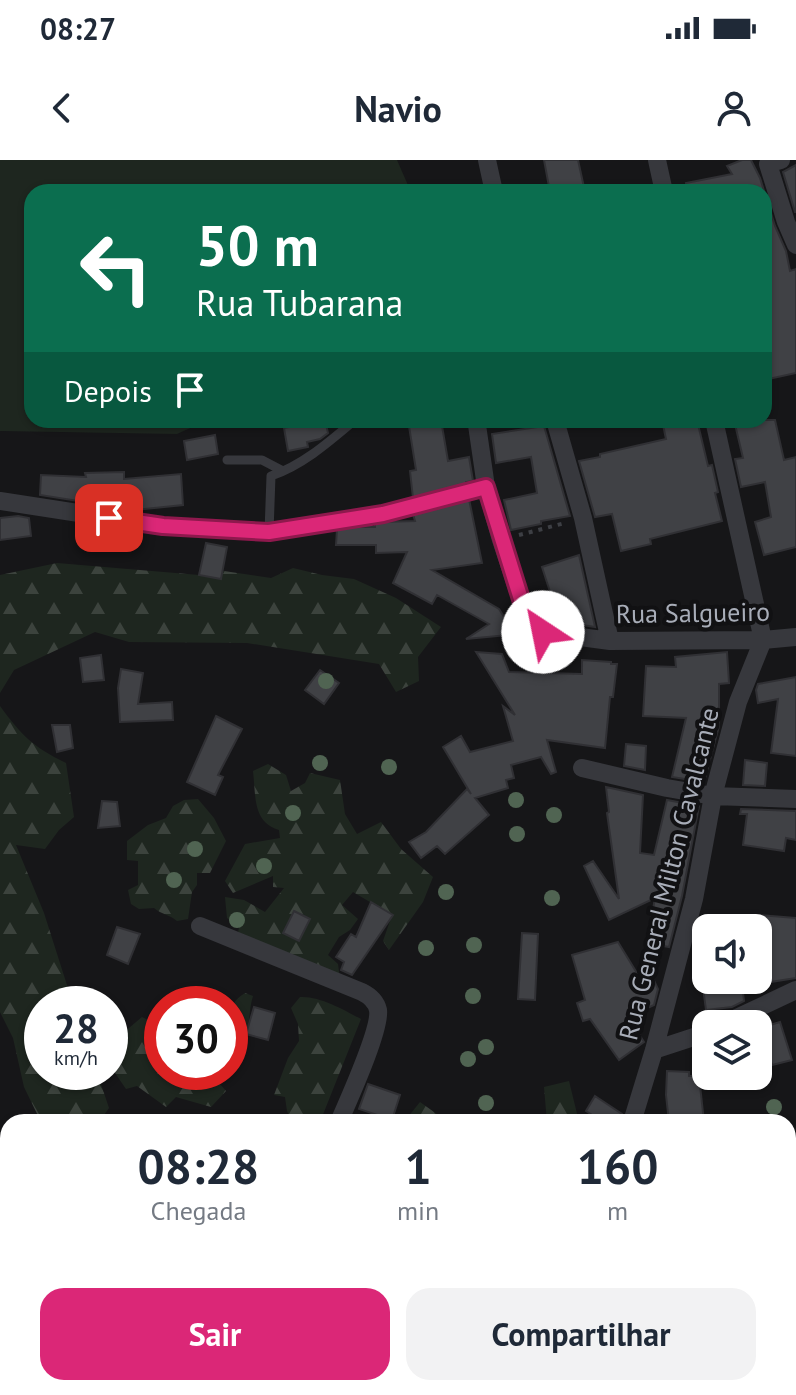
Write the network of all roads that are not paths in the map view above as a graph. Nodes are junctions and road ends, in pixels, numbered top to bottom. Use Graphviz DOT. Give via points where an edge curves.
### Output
graph roads {
  1 [pos="487,160"];
  2 [pos="657,160"];
  3 [pos="774,162"];
  4 [pos="492,184"];
  5 [pos="662,184"];
  6 [pos="796,245"];
  7 [pos="345,428"];
  8 [pos="477,428"];
  9 [pos="557,428"];
  10 [pos="716,428"];
  11 [pos="227,460"];
  12 [pos="283,471"];
  13 [pos="486,487"];
  14 [pos="0,501"];
  15 [pos="269,532"];
  16 [pos="796,637"];
  17 [pos="763,640"];
  18 [pos="610,641"];
  19 [pos="582,768"];
  20 [pos="713,796"];
  21 [pos="796,799"];
  22 [pos="200,926"];
  23 [pos="796,990"];
  24 [pos="754,1010"];
  25 [pos="692,1038"];
  26 [pos="654,1050"];
  27 [pos="342,1114"];
  28 [pos="634,1114"];
  1 -- 4 [label="street"];
  2 -- 5 [label="street"];
  3 -- 6 [label="street"];
  7 -- 12 [label="lane"];
  8 -- 13 [label="street"];
  9 -- 18 [label="street"];
  10 -- 17 [label="street"];
  11 -- 12 [label="lane" via="262,460"];
  12 -- 15 [label="lane" via="271,476"];
  13 -- 15 [label="lane" via="383,514"];
  13 -- 18 [label="street, Rua Salgueiro" via="525,612 543,632"];
  14 -- 15 [label="street" via="163,526"];
  16 -- 17 [label="street, Rua Salgueiro"];
  17 -- 18 [label="street, Rua Salgueiro"];
  17 -- 20 [label="street, Rua General Milton Cavalcante" via="738,702"];
  19 -- 20 [label="street"];
  20 -- 21 [label="street"];
  20 -- 26 [label="street, Rua General Milton Cavalcante" via="694,899"];
  22 -- 27 [label="street" via="374,1000 377,1021"];
  23 -- 24 [label="street"];
  25 -- 26 [label="street"];
  26 -- 28 [label="street, Rua General Milton Cavalcante"];
}
